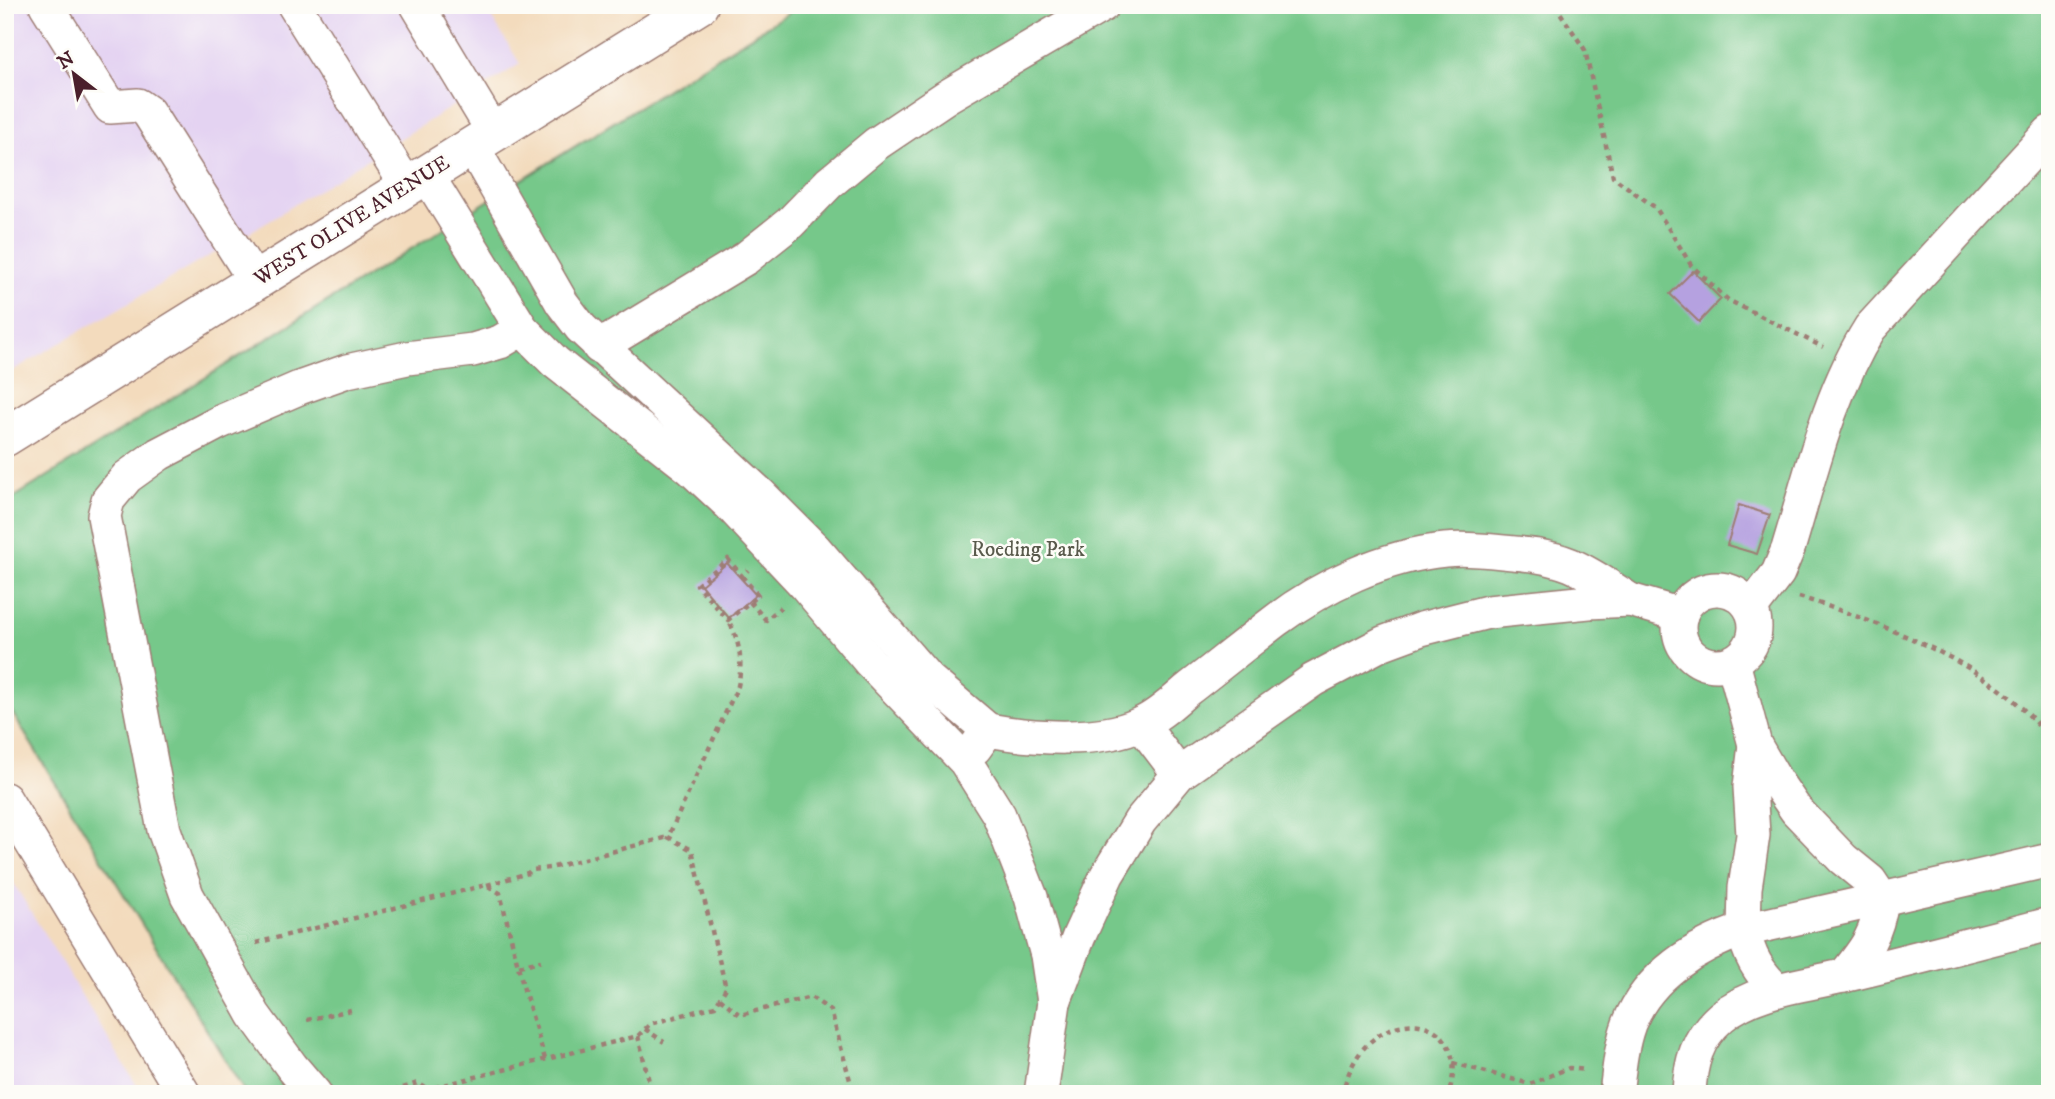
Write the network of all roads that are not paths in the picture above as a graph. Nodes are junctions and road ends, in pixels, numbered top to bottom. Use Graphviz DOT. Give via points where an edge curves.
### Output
graph roads {
  1 [pos="46,5"];
  2 [pos="294,5"];
  3 [pos="417,5"];
  4 [pos="699,5"];
  5 [pos="1102,5"];
  6 [pos="2050,132"];
  7 [pos="483,140"];
  8 [pos="417,181"];
  9 [pos="255,281"];
  10 [pos="522,330"];
  11 [pos="599,347"];
  12 [pos="5,437"];
  13 [pos="1759,597"];
  14 [pos="1630,600"];
  15 [pos="1681,615"];
  16 [pos="1733,662"];
  17 [pos="1140,724"];
  18 [pos="988,730"];
  19 [pos="1755,746"];
  20 [pos="965,761"];
  21 [pos="1180,774"];
  22 [pos="11,821"];
  23 [pos="2050,860"];
  24 [pos="1882,899"];
  25 [pos="2050,924"];
  26 [pos="1744,930"];
  27 [pos="1844,976"];
  28 [pos="1777,990"];
  29 [pos="1054,1002"];
  30 [pos="1617,1084"];
  31 [pos="184,1094"];
  32 [pos="315,1094"];
  33 [pos="1041,1094"];
  34 [pos="1689,1094"];
  1 -- 9 [label="street" via="110,107 138,105 148,112"];
  2 -- 8 [label="street"];
  3 -- 7 [label="street"];
  4 -- 7 [label="main road, WEST OLIVE AVENUE"];
  5 -- 11 [label="street" via="876,144 746,258"];
  6 -- 13 [label="street" via="1870,328 1851,358 1834,397 1788,549 1778,573"];
  7 -- 8 [label="main road, WEST OLIVE AVENUE"];
  7 -- 11 [label="street" via="562,303"];
  8 -- 9 [label="main road, WEST OLIVE AVENUE"];
  8 -- 10 [label="street"];
  9 -- 12 [label="main road, WEST OLIVE AVENUE"];
  10 -- 20 [label="street" via="555,362 690,468 770,546 870,662"];
  10 -- 32 [label="street" via="473,350 347,371 220,422 159,454 127,477 108,500 103,516 164,830 187,895 254,1015"];
  11 -- 18 [label="street" via="816,550 928,679"];
  13 -- 15 [label="street" via="1743,598 1719,588 1707,590 1695,595"];
  13 -- 16 [label="street" via="1751,645"];
  14 -- 15 [label="street"];
  14 -- 17 [label="street" via="1569,564 1533,555 1447,549 1407,556 1364,570 1319,593"];
  14 -- 21 [label="street" via="1488,612 1383,643 1313,680"];
  15 -- 16 [label="street" via="1678,628 1687,651 1708,664"];
  16 -- 19 [label="street"];
  17 -- 18 [label="street" via="1111,733 1080,735 1018,736"];
  17 -- 21 [label="street"];
  18 -- 20 [label="street"];
  19 -- 24 [label="street" via="1796,810 1870,881"];
  19 -- 26 [label="street"];
  20 -- 29 [label="street" via="999,815 1031,897"];
  21 -- 29 [label="street" via="1140,821 1107,875"];
  22 -- 31 [label="street"];
  23 -- 24 [label="street"];
  24 -- 26 [label="street"];
  24 -- 27 [label="street" via="1877,928"];
  25 -- 27 [label="street"];
  26 -- 28 [label="street" via="1752,959"];
  26 -- 30 [label="street" via="1702,947 1649,990 1629,1025"];
  27 -- 28 [label="street"];
  28 -- 34 [label="street" via="1723,1015 1711,1027 1693,1056"];
  29 -- 33 [label="street"];
}
